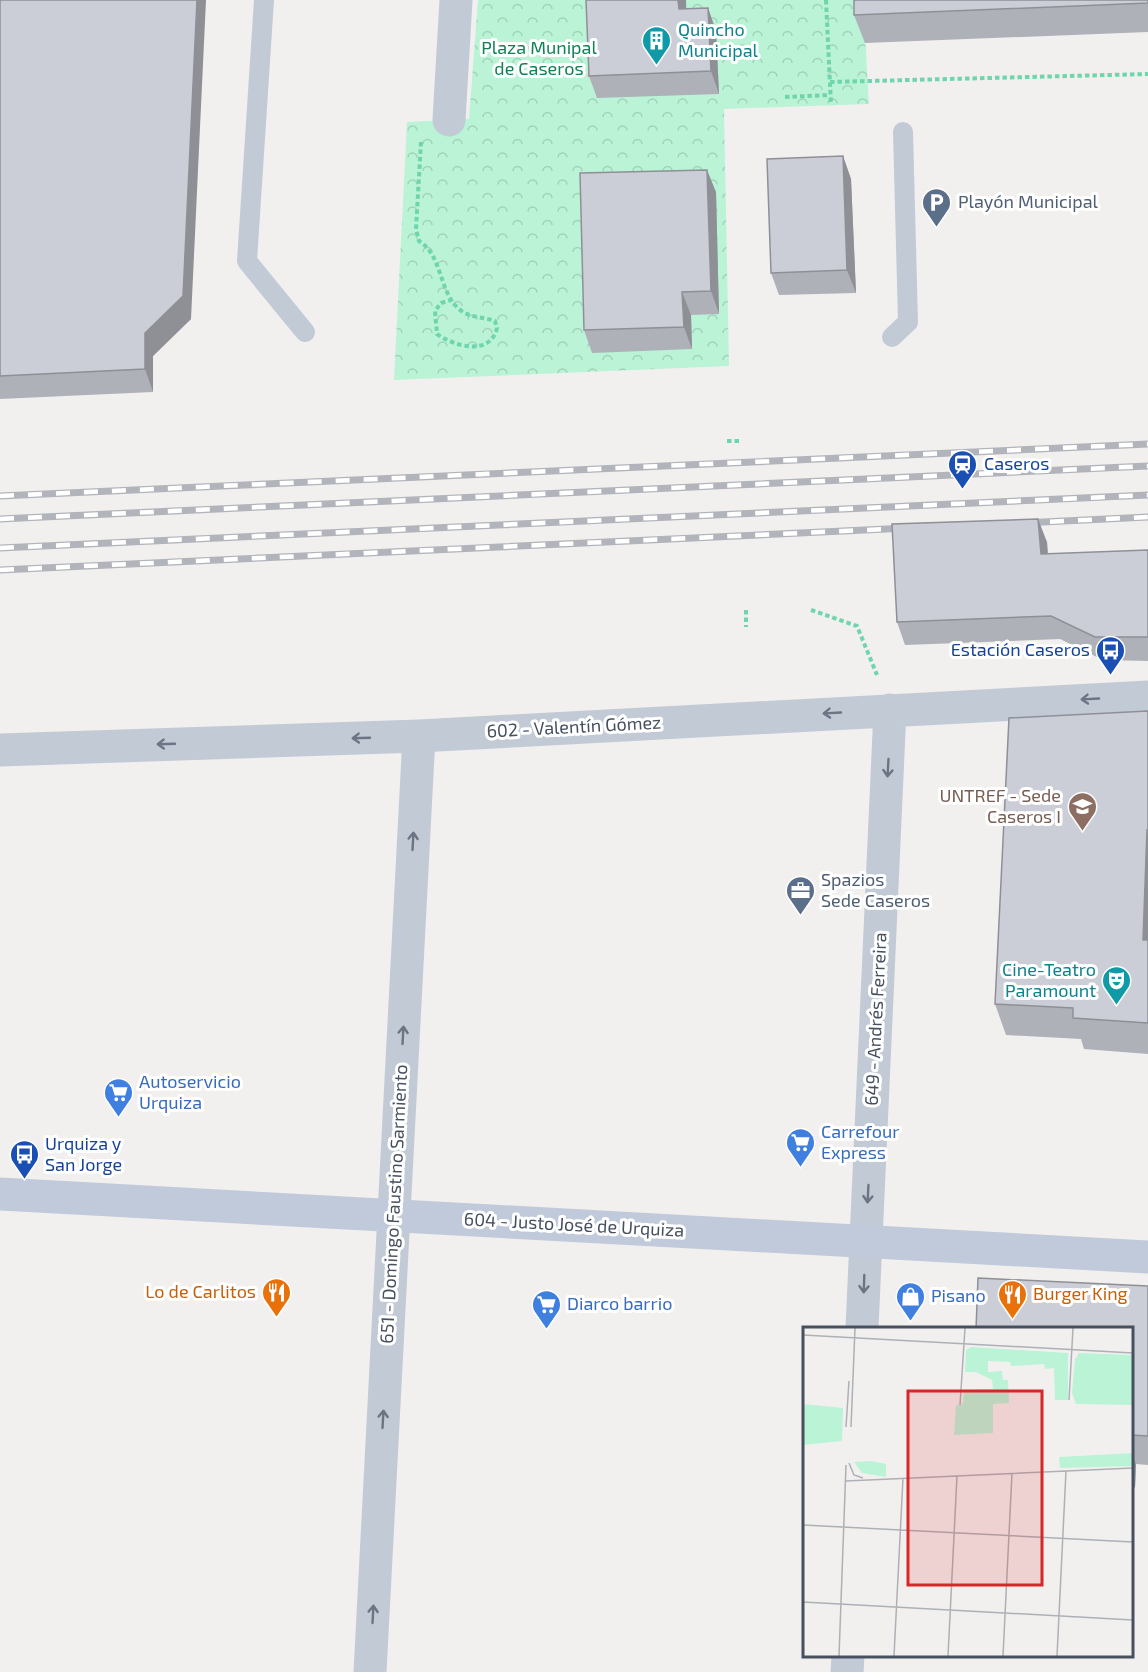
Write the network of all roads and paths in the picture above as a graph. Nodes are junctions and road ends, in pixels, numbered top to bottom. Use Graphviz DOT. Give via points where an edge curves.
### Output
graph roads {
  1 [pos="264,0"];
  2 [pos="456,0"];
  3 [pos="826,0"];
  4 [pos="1148,74"];
  5 [pos="830,81"];
  6 [pos="830,95"];
  7 [pos="785,97"];
  8 [pos="831,105"];
  9 [pos="449,120"];
  10 [pos="903,132"];
  11 [pos="451,300"];
  12 [pos="305,332"];
  13 [pos="892,337"];
  14 [pos="727,441"];
  15 [pos="739,441"];
  16 [pos="746,610"];
  17 [pos="811,610"];
  18 [pos="746,627"];
  19 [pos="1148,697"];
  20 [pos="890,710"];
  21 [pos="419,735"];
  22 [pos="0,750"];
  23 [pos="0,1194"];
  24 [pos="393,1215"];
  25 [pos="866,1240"];
  26 [pos="1148,1257"];
  27 [pos="862,1327"];
  28 [pos="848,1657"];
  29 [pos="370,1672"];
  30 [pos="847,1672"];
  1 -- 12 [label="lane" via="247,261"];
  2 -- 9 [label="street"];
  3 -- 5 [label="path"];
  4 -- 5 [label="path"];
  5 -- 6 [label="path"];
  6 -- 7 [label="path"];
  6 -- 8 [label="path"];
  9 -- 11 [label="path" via="448,129 421,129 416,229 419,241 430,248"];
  10 -- 13 [label="lane" via="908,322"];
  11 -- 11 [label="path" via="472,317 495,321 496,334 490,341 462,347 437,334 435,311 441,303"];
  14 -- 15 [label="path"];
  16 -- 18 [label="path"];
  17 -- 20 [label="path" via="857,626"];
  19 -- 20 [label="street, 602 - Valentín Gómez, one-way"];
  20 -- 21 [label="street, 602 - Valentín Gómez, one-way"];
  20 -- 25 [label="street, 649 - Andrés Ferreira, one-way"];
  21 -- 22 [label="street, 602 - Valentín Gómez, one-way"];
  24 -- 21 [label="street, 651 - Domingo Faustino Sarmiento, one-way"];
  23 -- 24 [label="main road, 604 - Justo José de Urquiza"];
  24 -- 25 [label="main road, 604 - Justo José de Urquiza"];
  29 -- 24 [label="street, 651 - Domingo Faustino Sarmiento, one-way"];
  25 -- 26 [label="main road, 604 - Justo José de Urquiza"];
  25 -- 27 [label="street, 649 - Andrés Ferreira, one-way"];
  28 -- 30 [label="street"];
}
